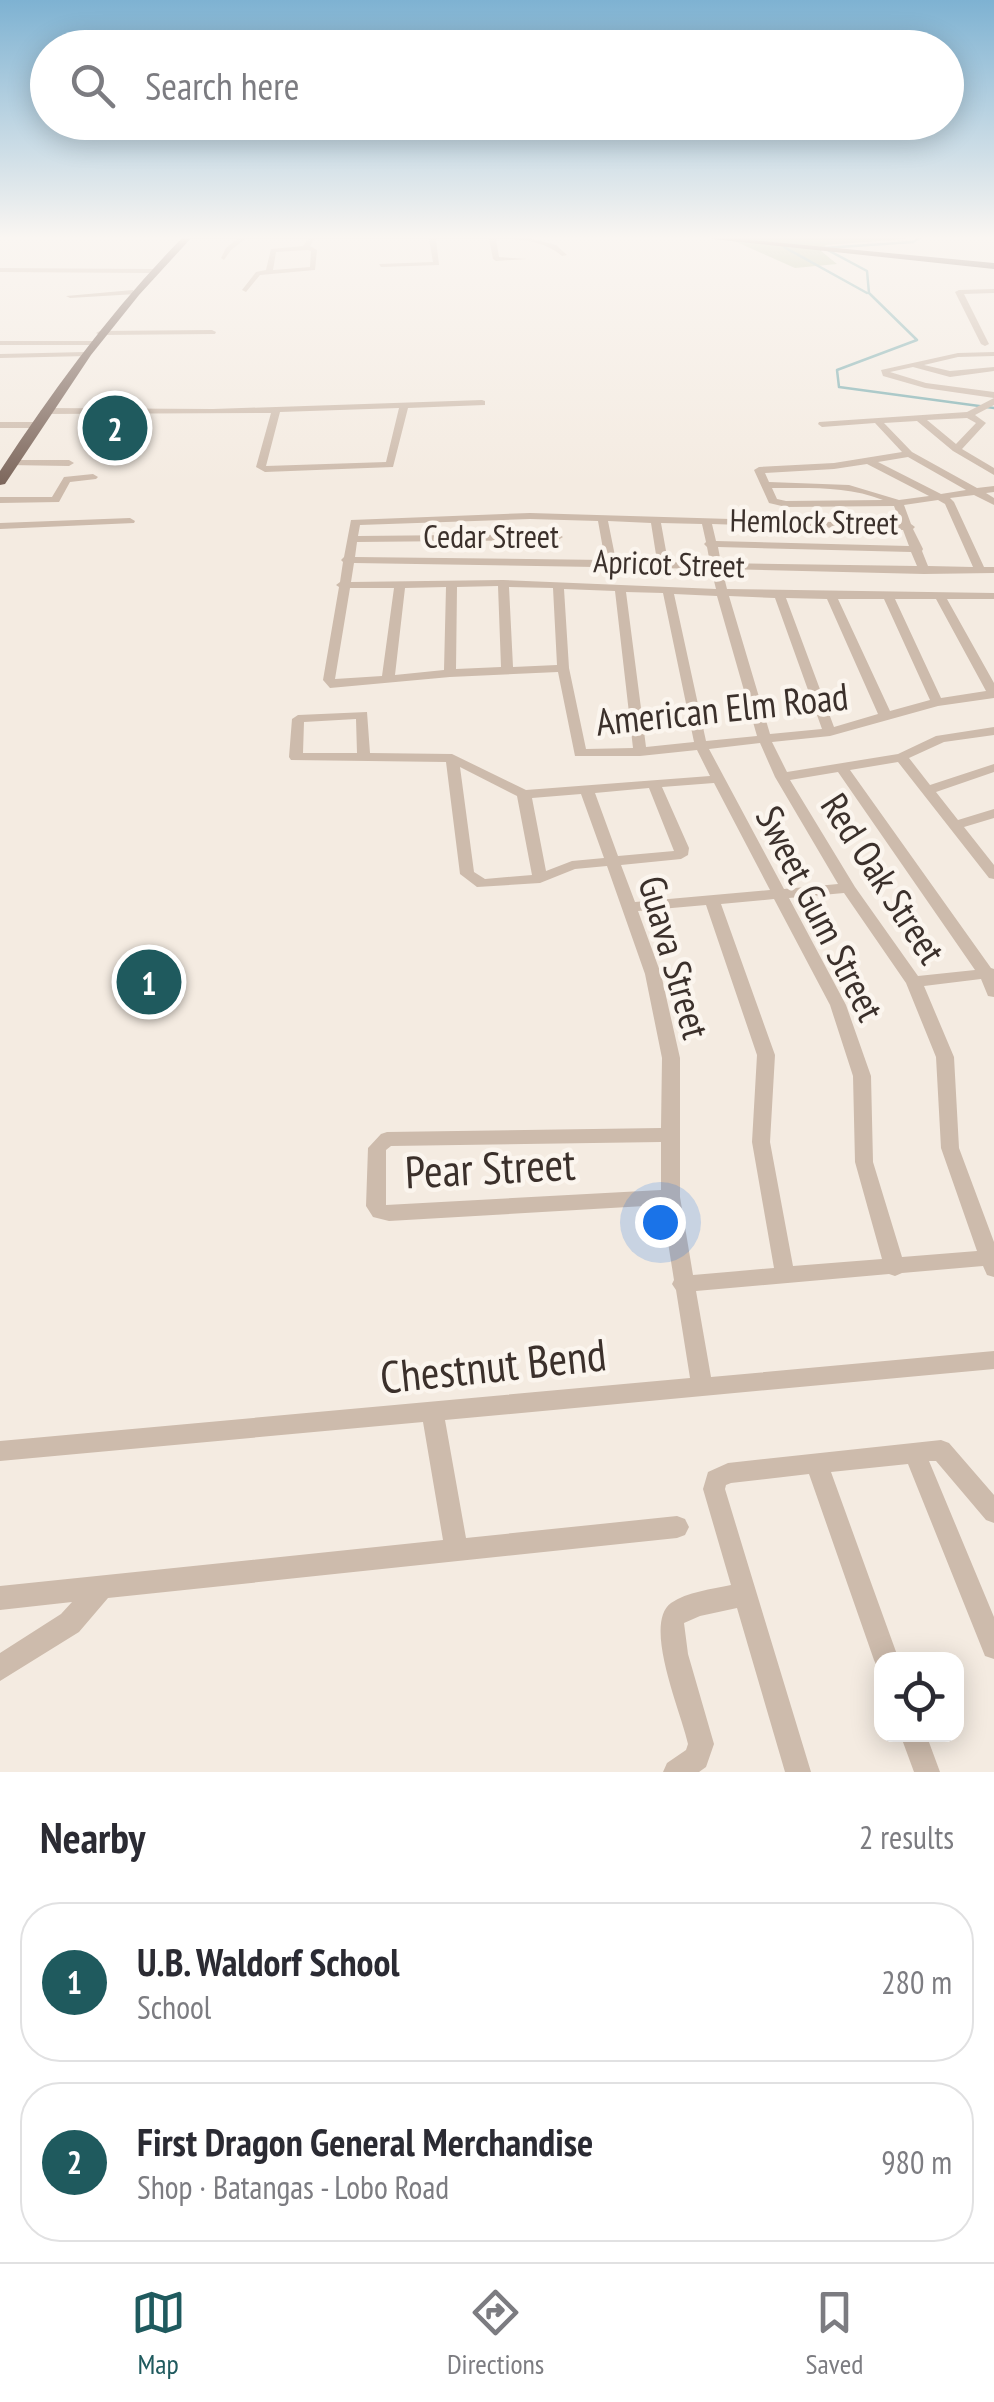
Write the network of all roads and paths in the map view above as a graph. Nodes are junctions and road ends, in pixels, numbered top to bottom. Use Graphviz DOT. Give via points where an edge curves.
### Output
graph roads {
  1 [pos="112,319"];
  2 [pos="975,319"];
  3 [pos="212,332"];
  4 [pos="97,338"];
  5 [pos="0,343"];
  6 [pos="990,344"];
  7 [pos="949,345"];
  8 [pos="85,354"];
  9 [pos="994,354"];
  10 [pos="0,356"];
  11 [pos="908,363"];
  12 [pos="994,369"];
  13 [pos="994,398"];
  14 [pos="482,403"];
  15 [pos="404,406"];
  16 [pos="276,410"];
  17 [pos="44,411"];
  18 [pos="973,412"];
  19 [pos="920,420"];
  20 [pos="878,422"];
  21 [pos="822,424"];
  22 [pos="0,425"];
  23 [pos="33,429"];
  24 [pos="0,433"];
  25 [pos="956,449"];
  26 [pos="909,454"];
  27 [pos="868,460"];
  28 [pos="11,463"];
  29 [pos="69,464"];
  30 [pos="994,472"];
  31 [pos="0,481"];
  32 [pos="96,481"];
  33 [pos="766,485"];
  34 [pos="994,488"];
  35 [pos="977,491"];
  36 [pos="940,497"];
  37 [pos="0,500"];
  38 [pos="994,502"];
  39 [pos="898,503"];
  40 [pos="554,516"];
  41 [pos="603,520"];
  42 [pos="130,521"];
  43 [pos="656,521"];
  44 [pos="708,523"];
  45 [pos="0,526"];
  46 [pos="910,527"];
  47 [pos="558,537"];
  48 [pos="353,540"];
  49 [pos="709,544"];
  50 [pos="918,549"];
  51 [pos="346,560"];
  52 [pos="554,560"];
  53 [pos="611,565"];
  54 [pos="663,566"];
  55 [pos="717,568"];
  56 [pos="924,570"];
  57 [pos="980,570"];
  58 [pos="994,570"];
  59 [pos="452,583"];
  60 [pos="503,583"];
  61 [pos="400,584"];
  62 [pos="342,585"];
  63 [pos="558,585"];
  64 [pos="620,590"];
  65 [pos="668,592"];
  66 [pos="722,593"];
  67 [pos="887,594"];
  68 [pos="780,595"];
  69 [pos="831,595"];
  70 [pos="940,596"];
  71 [pos="994,596"];
  72 [pos="563,668"];
  73 [pos="507,670"];
  74 [pos="450,673"];
  75 [pos="388,679"];
  76 [pos="994,694"];
  77 [pos="937,702"];
  78 [pos="886,717"];
  79 [pos="994,731"];
  80 [pos="830,732"];
  81 [pos="765,740"];
  82 [pos="701,746"];
  83 [pos="640,752"];
  84 [pos="364,757"];
  85 [pos="452,758"];
  86 [pos="901,758"];
  87 [pos="994,768"];
  88 [pos="843,769"];
  89 [pos="782,777"];
  90 [pos="718,780"];
  91 [pos="654,785"];
  92 [pos="587,790"];
  93 [pos="926,791"];
  94 [pos="524,794"];
  95 [pos="994,813"];
  96 [pos="954,826"];
  97 [pos="614,860"];
  98 [pos="994,875"];
  99 [pos="540,879"];
  100 [pos="848,888"];
  101 [pos="778,894"];
  102 [pos="712,900"];
  103 [pos="629,906"];
  104 [pos="990,973"];
  105 [pos="914,982"];
  106 [pos="994,992"];
  107 [pos="667,1136"];
  108 [pos="670,1197"];
  109 [pos="992,1261"];
  110 [pos="896,1268"];
  111 [pos="786,1276"];
  112 [pos="682,1284"];
  113 [pos="994,1360"];
  114 [pos="702,1384"];
  115 [pos="433,1414"];
  116 [pos="0,1451"];
  117 [pos="914,1452"];
  118 [pos="816,1463"];
  119 [pos="994,1512"];
  120 [pos="677,1527"];
  121 [pos="456,1550"];
  122 [pos="102,1587"];
  123 [pos="745,1594"];
  124 [pos="0,1598"];
  125 [pos="994,1647"];
  126 [pos="883,1652"];
  127 [pos="0,1668"];
  128 [pos="916,1742"];
  129 [pos="676,1772"];
  130 [pos="798,1772"];
  131 [pos="927,1772"];
  1 -- 4 [label="main road"];
  2 -- 6 [label="street"];
  3 -- 4 [label="street"];
  4 -- 5 [label="street"];
  4 -- 8 [label="main road"];
  6 -- 7 [label="street"];
  8 -- 10 [label="street"];
  8 -- 17 [label="main road"];
  9 -- 11 [label="street"];
  11 -- 12 [label="street" via="950,374"];
  11 -- 13 [label="street" via="886,374"];
  13 -- 18 [label="street"];
  14 -- 15 [label="street"];
  15 -- 16 [label="street"];
  15 -- 16 [label="street" via="390,465 264,469"];
  16 -- 17 [label="street"];
  17 -- 23 [label="main road"];
  18 -- 19 [label="street"];
  18 -- 25 [label="street" via="980,428"];
  19 -- 20 [label="street"];
  19 -- 25 [label="street"];
  20 -- 21 [label="street"];
  20 -- 26 [label="street"];
  22 -- 23 [label="street"];
  23 -- 24 [label="street"];
  23 -- 28 [label="main road"];
  25 -- 30 [label="street"];
  26 -- 27 [label="street"];
  26 -- 35 [label="street"];
  27 -- 33 [label="street" via="764,467 759,470"];
  27 -- 36 [label="street"];
  28 -- 29 [label="street"];
  28 -- 31 [label="main road"];
  32 -- 37 [label="street" via="68,478 55,500"];
  33 -- 39 [label="street" via="867,488"];
  33 -- 39 [label="street" via="773,501 786,504"];
  34 -- 35 [label="street"];
  35 -- 36 [label="street"];
  35 -- 38 [label="street"];
  36 -- 39 [label="street"];
  36 -- 57 [label="street" via="949,502"];
  39 -- 46 [label="street"];
  40 -- 41 [label="street"];
  40 -- 47 [label="street"];
  40 -- 48 [label="street" via="359,519"];
  41 -- 43 [label="street"];
  41 -- 53 [label="street"];
  42 -- 45 [label="street"];
  43 -- 44 [label="street"];
  43 -- 54 [label="street"];
  44 -- 46 [label="street"];
  44 -- 49 [label="street, Red Oak Street"];
  46 -- 50 [label="street"];
  47 -- 48 [label="street"];
  47 -- 52 [label="street"];
  48 -- 51 [label="street"];
  49 -- 50 [label="street, Hemlock Street"];
  49 -- 55 [label="street, Red Oak Street"];
  50 -- 56 [label="street"];
  51 -- 52 [label="street, Cedar Street"];
  51 -- 62 [label="street"];
  52 -- 53 [label="street, Cedar Street"];
  53 -- 54 [label="street, Cedar Street"];
  54 -- 55 [label="street, Cedar Street"];
  55 -- 56 [label="street, Cedar Street"];
  55 -- 66 [label="street, Red Oak Street"];
  56 -- 57 [label="street, Cedar Street"];
  57 -- 58 [label="street, Cedar Street"];
  59 -- 60 [label="street, Apricot Street"];
  59 -- 61 [label="street, Apricot Street"];
  59 -- 74 [label="street"];
  60 -- 63 [label="street, Apricot Street"];
  60 -- 73 [label="street"];
  61 -- 62 [label="street, Apricot Street"];
  61 -- 75 [label="street"];
  62 -- 75 [label="street" via="329,680 343,686"];
  63 -- 64 [label="street, Apricot Street"];
  63 -- 72 [label="street"];
  64 -- 65 [label="street, Apricot Street"];
  64 -- 83 [label="street"];
  65 -- 66 [label="street, Apricot Street"];
  65 -- 82 [label="street, Sweet Gum Street"];
  66 -- 68 [label="street, Apricot Street"];
  66 -- 81 [label="street, Red Oak Street"];
  67 -- 69 [label="street, Apricot Street"];
  67 -- 70 [label="street, Apricot Street"];
  67 -- 77 [label="street"];
  68 -- 69 [label="street, Apricot Street"];
  68 -- 80 [label="street"];
  69 -- 78 [label="street"];
  70 -- 71 [label="street, Apricot Street"];
  70 -- 76 [label="street"];
  72 -- 73 [label="street"];
  72 -- 83 [label="street, American Elm Road" via="576,748 586,755"];
  73 -- 74 [label="street"];
  74 -- 75 [label="street"];
  76 -- 77 [label="street, American Elm Road"];
  77 -- 78 [label="street, American Elm Road"];
  78 -- 80 [label="street, American Elm Road"];
  79 -- 86 [label="street" via="941,739"];
  80 -- 81 [label="street, American Elm Road"];
  81 -- 82 [label="street, American Elm Road"];
  81 -- 89 [label="street, Red Oak Street"];
  82 -- 83 [label="street, American Elm Road"];
  82 -- 90 [label="street, Sweet Gum Street"];
  84 -- 84 [label="street" via="296,757 298,719 362,715"];
  84 -- 85 [label="street"];
  85 -- 94 [label="street"];
  85 -- 99 [label="street" via="467,874 482,884"];
  86 -- 88 [label="street"];
  86 -- 93 [label="street"];
  87 -- 93 [label="street"];
  88 -- 89 [label="street"];
  88 -- 104 [label="street"];
  89 -- 100 [label="street, Red Oak Street"];
  90 -- 91 [label="street"];
  90 -- 101 [label="street, Sweet Gum Street"];
  91 -- 92 [label="street"];
  91 -- 97 [label="street" via="681,855"];
  92 -- 94 [label="street"];
  92 -- 97 [label="street, Guava Street"];
  93 -- 96 [label="street"];
  94 -- 99 [label="street"];
  95 -- 96 [label="street"];
  96 -- 98 [label="street"];
  97 -- 99 [label="street" via="572,865"];
  97 -- 103 [label="street, Guava Street"];
  100 -- 101 [label="street"];
  100 -- 105 [label="street, Red Oak Street"];
  101 -- 102 [label="street"];
  101 -- 110 [label="street, Sweet Gum Street" via="838,1005 862,1076 864,1162"];
  102 -- 103 [label="street"];
  102 -- 111 [label="street" via="766,1056 761,1142"];
  103 -- 107 [label="street, Guava Street" via="653,974 670,1058"];
  104 -- 105 [label="street"];
  104 -- 106 [label="street"];
  105 -- 109 [label="street, Red Oak Street" via="945,1056 950,1148"];
  107 -- 108 [label="street, Guava Street"];
  107 -- 108 [label="street, Pear Street" via="388,1139 377,1148 376,1206 389,1214"];
  108 -- 112 [label="street, Guava Street"];
  109 -- 110 [label="street"];
  110 -- 111 [label="street"];
  111 -- 112 [label="street"];
  112 -- 114 [label="street, Guava Street"];
  113 -- 114 [label="street, Chestnut Bend"];
  114 -- 115 [label="street, Chestnut Bend"];
  115 -- 116 [label="street, Chestnut Bend"];
  115 -- 121 [label="street"];
  117 -- 118 [label="street"];
  117 -- 119 [label="street" via="946,1452"];
  117 -- 125 [label="street"];
  118 -- 123 [label="street" via="716,1479"];
  118 -- 126 [label="street"];
  120 -- 121 [label="street"];
  121 -- 122 [label="street"];
  122 -- 124 [label="street"];
  122 -- 127 [label="street" via="70,1623"];
  123 -- 129 [label="street" via="674,1614 670,1621 701,1744 697,1758"];
  123 -- 130 [label="street"];
  128 -- 131 [label="street"];
}
